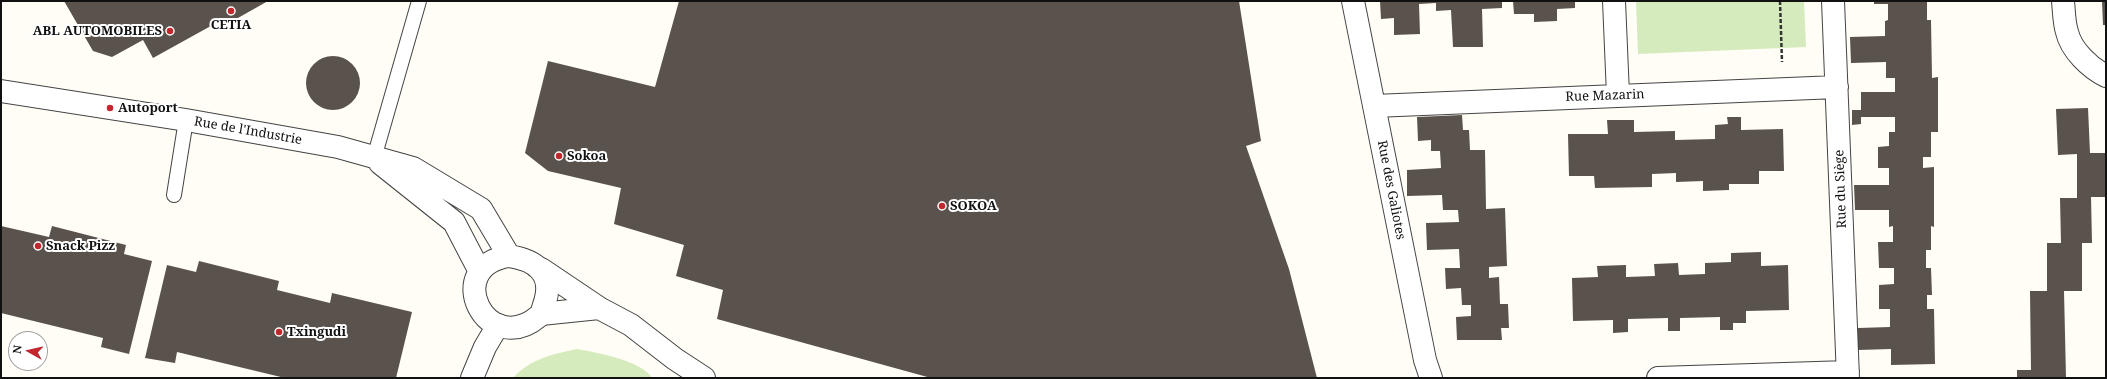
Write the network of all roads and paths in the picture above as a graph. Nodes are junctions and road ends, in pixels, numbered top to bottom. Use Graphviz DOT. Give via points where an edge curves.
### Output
graph roads {
  1 [pos="419,1"];
  2 [pos="1353,1"];
  3 [pos="1614,1"];
  4 [pos="1780,1"];
  5 [pos="1833,1"];
  6 [pos="2063,1"];
  7 [pos="2106,76"];
  8 [pos="1837,87"];
  9 [pos="1783,89"];
  10 [pos="1,91"];
  11 [pos="1618,95"];
  12 [pos="1374,106"];
  13 [pos="186,120"];
  14 [pos="374,158"];
  15 [pos="174,195"];
  16 [pos="509,256"];
  17 [pos="541,269"];
  18 [pos="479,270"];
  19 [pos="599,308"];
  20 [pos="541,314"];
  21 [pos="498,325"];
  22 [pos="1848,375"];
  23 [pos="472,378"];
  24 [pos="704,378"];
  25 [pos="1431,378"];
  26 [pos="1658,378"];
  1 -- 14 [label="lane"];
  2 -- 12 [label="street, Rue des Galiotes"];
  3 -- 11 [label="street"];
  4 -- 9 [label="path"];
  5 -- 8 [label="street, Rue du Siège"];
  6 -- 7 [label="street" via="2067,33 2078,53 2096,71"];
  8 -- 9 [label="street, Rue Mazarin"];
  8 -- 22 [label="street, Rue du Siège"];
  9 -- 11 [label="street, Rue Mazarin"];
  10 -- 13 [label="street, Rue de l'Industrie"];
  11 -- 12 [label="street, Rue Mazarin"];
  12 -- 25 [label="street, Rue des Galiotes" via="1425,360"];
  13 -- 14 [label="street, Rue de l'Industrie" via="338,147"];
  13 -- 15 [label="lane"];
  14 -- 16 [label="street, Rue de l'Industrie" via="413,168 481,209"];
  14 -- 18 [label="street, Rue de l'Industrie" via="454,222"];
  16 -- 17 [label="street" via="531,261"];
  16 -- 18 [label="street" via="489,261"];
  17 -- 19 [label="street"];
  17 -- 20 [label="street" via="548,286"];
  18 -- 21 [label="street" via="475,300 488,320"];
  19 -- 20 [label="street"];
  19 -- 24 [label="street" via="631,325"];
  20 -- 21 [label="street" via="530,323 508,327"];
  21 -- 23 [label="street"];
  22 -- 26 [label="street"];
}
